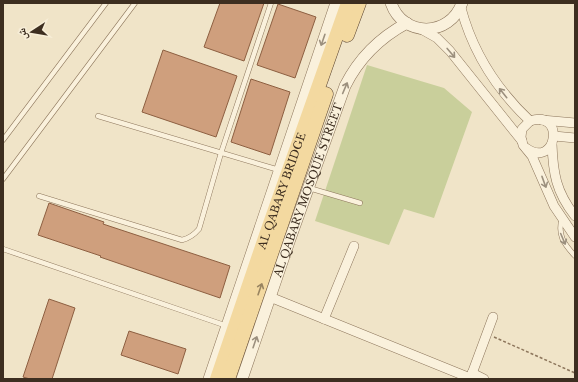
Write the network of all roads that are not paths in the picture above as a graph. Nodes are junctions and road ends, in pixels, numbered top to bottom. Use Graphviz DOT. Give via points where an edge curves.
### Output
graph roads {
  1 [pos="106,3"];
  2 [pos="135,3"];
  3 [pos="271,3"];
  4 [pos="336,3"];
  5 [pos="348,3"];
  6 [pos="359,3"];
  7 [pos="390,3"];
  8 [pos="462,6"];
  9 [pos="407,24"];
  10 [pos="421,29"];
  11 [pos="98,116"];
  12 [pos="542,120"];
  13 [pos="530,121"];
  14 [pos="575,122"];
  15 [pos="575,138"];
  16 [pos="3,140"];
  17 [pos="553,140"];
  18 [pos="524,144"];
  19 [pos="221,153"];
  20 [pos="280,170"];
  21 [pos="3,179"];
  22 [pos="309,188"];
  23 [pos="39,196"];
  24 [pos="360,203"];
  25 [pos="575,216"];
  26 [pos="562,218"];
  27 [pos="575,237"];
  28 [pos="354,246"];
  29 [pos="3,249"];
  30 [pos="575,256"];
  31 [pos="270,297"];
  32 [pos="493,318"];
  33 [pos="324,319"];
  34 [pos="227,326"];
  35 [pos="457,377"];
  36 [pos="471,377"];
  37 [pos="209,379"];
  38 [pos="217,379"];
  39 [pos="228,379"];
  40 [pos="242,379"];
  41 [pos="484,379"];
  1 -- 16 [label="lane"];
  2 -- 21 [label="lane"];
  3 -- 19 [label="lane"];
  4 -- 20 [label="street, one-way"];
  5 -- 38 [label="main road, AL QABARY BRIDGE"];
  39 -- 6 [label="main road, AL QABARY BRIDGE, one-way"];
  7 -- 9 [label="street" via="396,14"];
  8 -- 10 [label="street" via="444,25"];
  13 -- 8 [label="street, one-way" via="509,100 483,63 470,37"];
  9 -- 10 [label="street"];
  22 -- 9 [label="street, AL QABARY MOSQUE STREET, one-way" via="351,74 375,44"];
  10 -- 18 [label="street, one-way" via="437,38 450,51"];
  11 -- 19 [label="lane"];
  12 -- 13 [label="street"];
  12 -- 14 [label="street"];
  12 -- 17 [label="street" via="552,128"];
  13 -- 18 [label="street" via="522,129"];
  15 -- 17 [label="street"];
  17 -- 18 [label="street" via="540,152 535,152"];
  17 -- 25 [label="street" via="557,185"];
  18 -- 26 [label="street, one-way"];
  19 -- 20 [label="lane"];
  19 -- 23 [label="lane" via="199,229 189,239 182,240"];
  20 -- 34 [label="street"];
  22 -- 24 [label="lane"];
  22 -- 31 [label="street, AL QABARY MOSQUE STREET"];
  26 -- 27 [label="street"];
  26 -- 30 [label="lane, one-way" via="560,236"];
  28 -- 33 [label="street"];
  29 -- 34 [label="lane"];
  31 -- 33 [label="street"];
  40 -- 31 [label="street, AL QABARY MOSQUE STREET, one-way"];
  32 -- 36 [label="street"];
  33 -- 35 [label="street"];
  34 -- 37 [label="street"];
  35 -- 36 [label="street"];
  36 -- 41 [label="street"];
}
